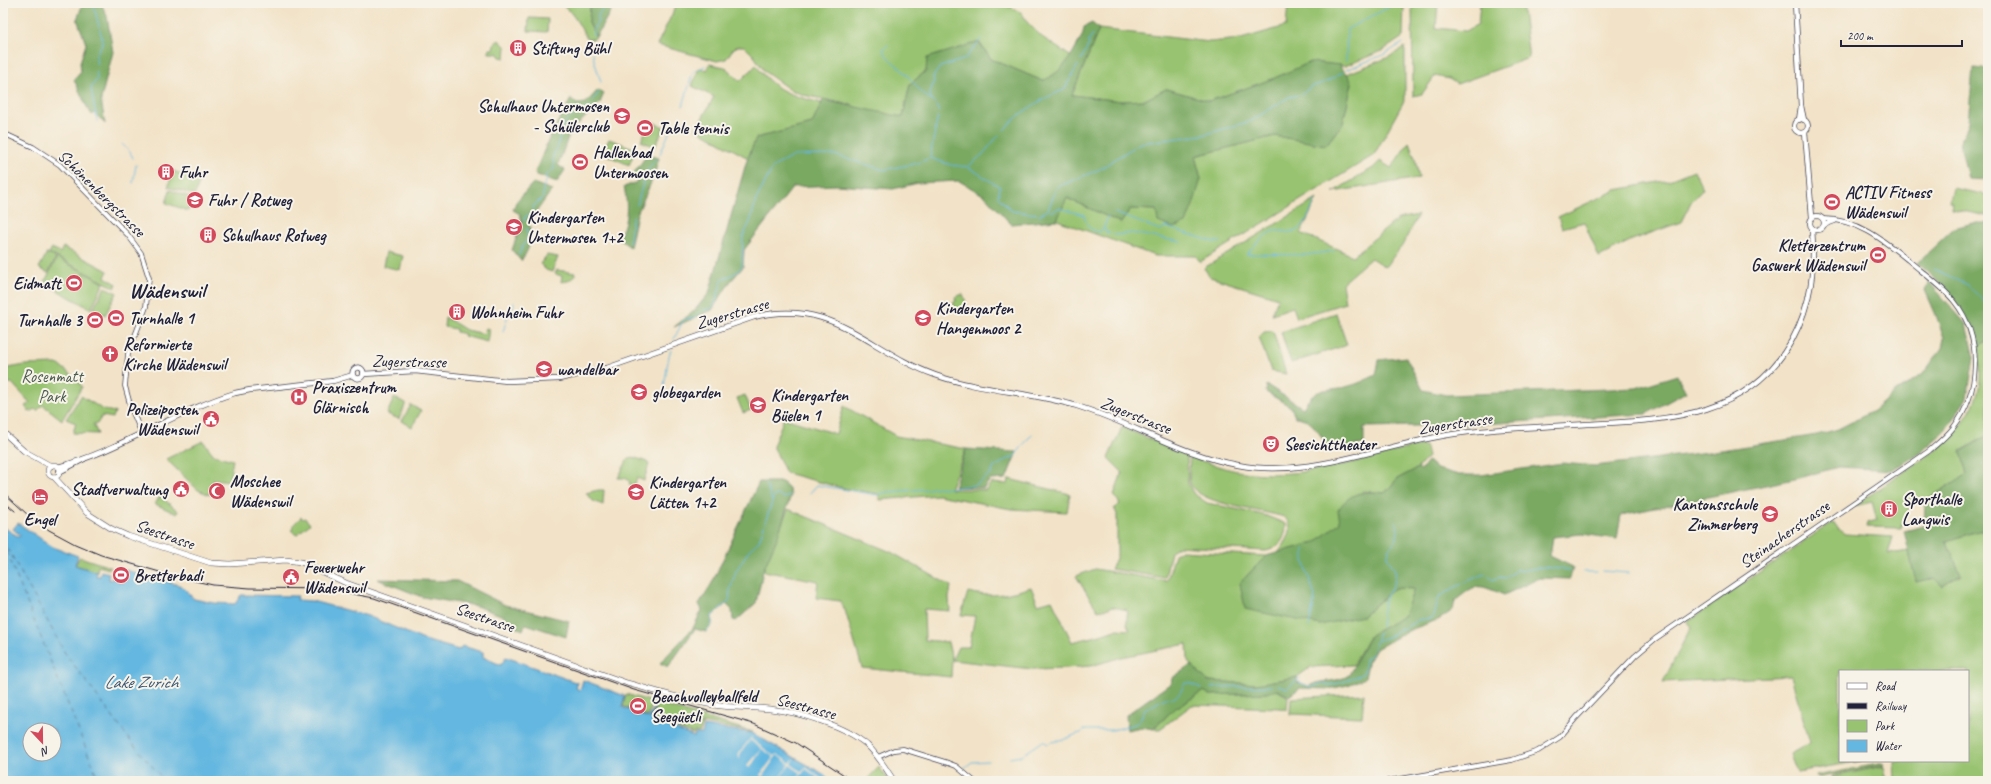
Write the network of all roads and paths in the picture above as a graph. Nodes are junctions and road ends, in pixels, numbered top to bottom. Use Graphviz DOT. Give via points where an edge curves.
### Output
graph roads {
  1 [pos="1795,3"];
  2 [pos="1801,106"];
  3 [pos="1799,120"];
  4 [pos="1804,120"];
  5 [pos="1805,132"];
  6 [pos="3,133"];
  7 [pos="1800,133"];
  8 [pos="1805,142"];
  9 [pos="1814,216"];
  10 [pos="1823,218"];
  11 [pos="1835,220"];
  12 [pos="1824,225"];
  13 [pos="1812,228"];
  14 [pos="1818,230"];
  15 [pos="1814,242"];
  16 [pos="363,374"];
  17 [pos="352,375"];
  18 [pos="3,432"];
  19 [pos="140,432"];
  20 [pos="50,468"];
  21 [pos="57,473"];
  22 [pos="878,757"];
  23 [pos="894,781"];
  24 [pos="974,781"];
  25 [pos="1388,781"];
  1 -- 2 [label="main road"];
  2 -- 3 [label="main road"];
  2 -- 4 [label="main road"];
  3 -- 4 [label="main road"];
  3 -- 7 [label="main road" via="1794,127"];
  4 -- 5 [label="main road" via="1808,126"];
  5 -- 7 [label="main road"];
  5 -- 8 [label="main road"];
  6 -- 19 [label="street, Schönenbergstrasse" via="33,147 60,165 128,235 141,253 149,278 146,307 128,354 125,386 130,408"];
  7 -- 8 [label="main road"];
  8 -- 9 [label="main road"];
  9 -- 10 [label="main road"];
  9 -- 13 [label="main road" via="1809,223"];
  10 -- 11 [label="street, Steinacherstrasse"];
  10 -- 12 [label="main road"];
  11 -- 12 [label="street"];
  11 -- 25 [label="street, Steinacherstrasse" via="1854,224 1878,238 1934,282 1960,309 1972,336 1975,372 1970,397 1953,428 1929,451 1655,639 1635,656 1551,744 1519,759"];
  12 -- 14 [label="main road"];
  13 -- 14 [label="main road"];
  13 -- 15 [label="main road, Zugerstrasse"];
  14 -- 15 [label="main road, Zugerstrasse"];
  15 -- 16 [label="main road, Zugerstrasse" via="1814,268 1809,297 1790,344 1763,377 1738,396 1717,406 1665,419 1455,434 1290,468 1254,467 1218,460 1080,407 1039,396 950,380 908,364 836,322 801,313 778,312 754,317 607,368 559,379 507,381 415,371"];
  16 -- 17 [label="main road, Zugerstrasse" via="359,379"];
  16 -- 17 [label="main road, Zugerstrasse" via="358,368 353,370"];
  17 -- 19 [label="main road, Zugerstrasse" via="326,382 239,392"];
  18 -- 20 [label="main road" via="17,446"];
  19 -- 21 [label="main road, Zugerstrasse"];
  20 -- 21 [label="main road"];
  20 -- 21 [label="main road" via="49,474"];
  21 -- 22 [label="main road, Seestrasse" via="63,488 87,513 112,529 198,560 220,564 286,560 301,562 346,583 627,683 713,705 795,714 830,725 861,740"];
  22 -- 23 [label="main road, Seestrasse"];
  22 -- 24 [label="street" via="902,749 956,766"];
}
